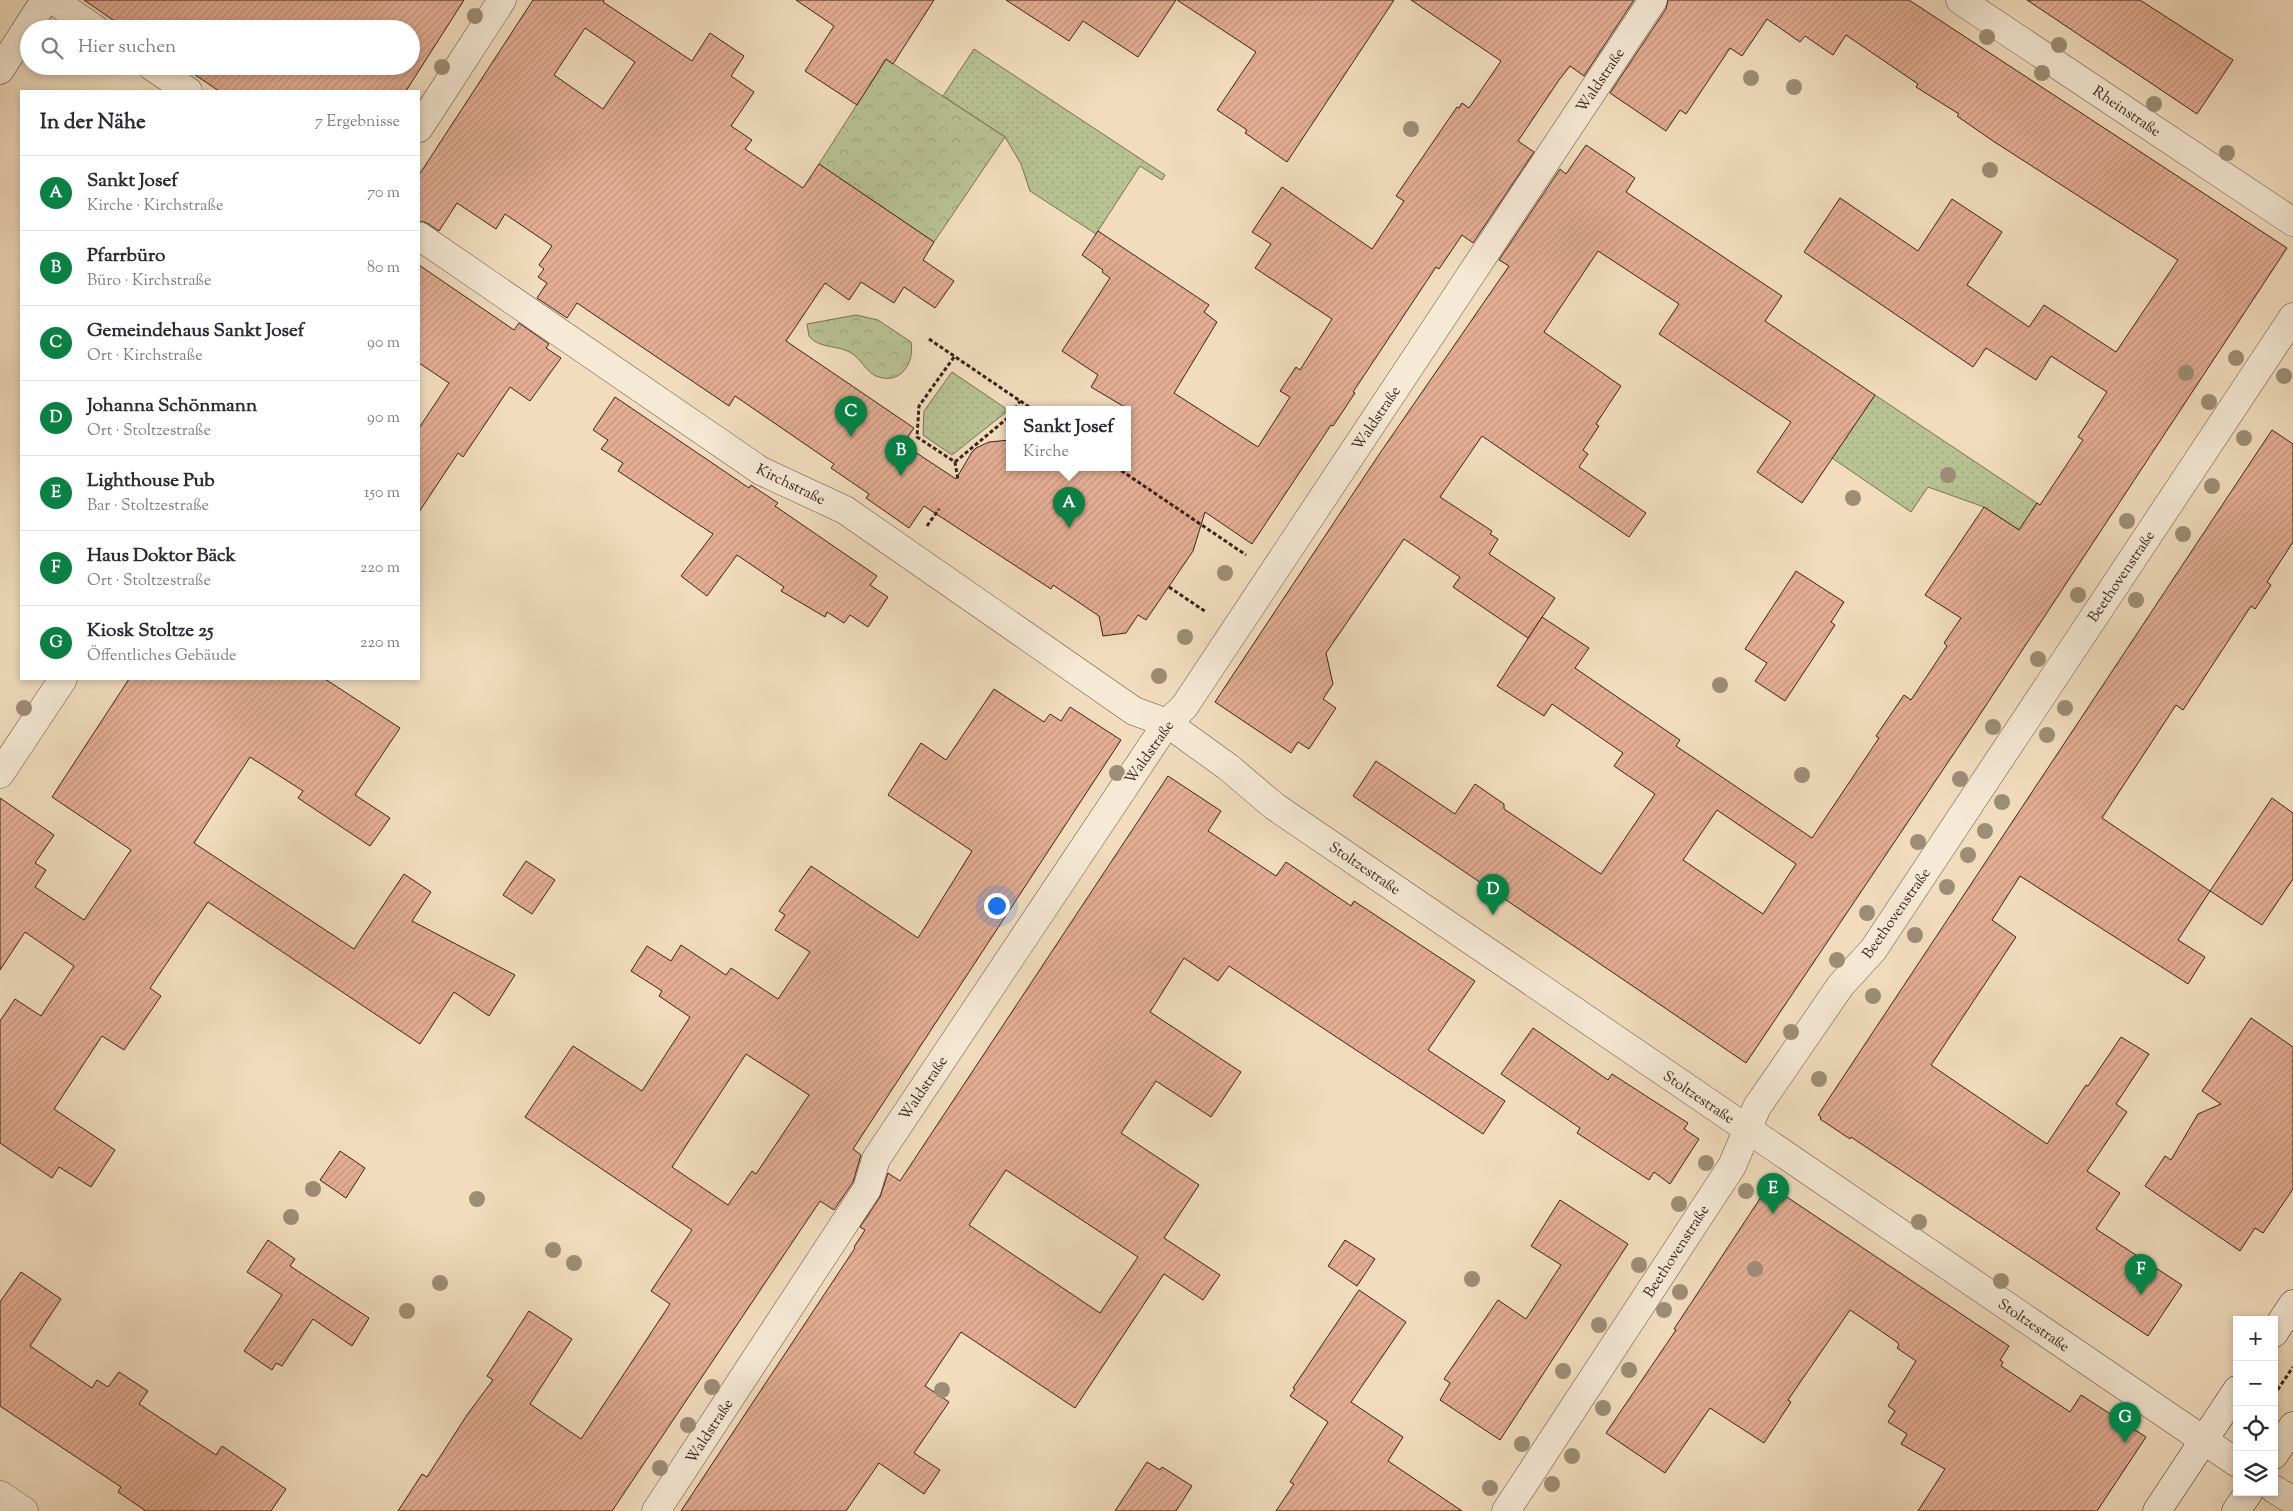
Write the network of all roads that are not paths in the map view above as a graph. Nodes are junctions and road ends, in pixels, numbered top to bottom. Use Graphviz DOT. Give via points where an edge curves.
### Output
graph roads {
  1 [pos="46,0"];
  2 [pos="53,0"];
  3 [pos="502,0"];
  4 [pos="1653,0"];
  5 [pos="1960,0"];
  6 [pos="33,20"];
  7 [pos="82,20"];
  8 [pos="20,40"];
  9 [pos="0,70"];
  10 [pos="164,75"];
  11 [pos="187,90"];
  12 [pos="420,126"];
  13 [pos="2293,222"];
  14 [pos="420,237"];
  15 [pos="2293,318"];
  16 [pos="62,680"];
  17 [pos="1167,723"];
  18 [pos="0,774"];
  19 [pos="1748,1130"];
  20 [pos="2293,1304"];
  21 [pos="2278,1327"];
  22 [pos="2233,1396"];
  23 [pos="2293,1426"];
  24 [pos="2202,1440"];
  25 [pos="2277,1451"];
  26 [pos="2233,1461"];
  27 [pos="2278,1492"];
  28 [pos="0,1495"];
  29 [pos="2246,1496"];
  30 [pos="2293,1501"];
  31 [pos="24,1511"];
  32 [pos="656,1511"];
  33 [pos="1506,1511"];
  34 [pos="2156,1511"];
  35 [pos="2236,1511"];
  1 -- 6 [label="street"];
  2 -- 7 [label="street"];
  3 -- 12 [label="street"];
  4 -- 17 [label="street, Waldstraße" via="1182,709"];
  5 -- 13 [label="street, Rheinstraße"];
  8 -- 9 [label="street"];
  10 -- 11 [label="street"];
  14 -- 17 [label="street, Kirchstraße" via="761,471 845,510 1134,711"];
  15 -- 19 [label="street, Beethovenstraße" via="1874,950 1841,985 1757,1107"];
  16 -- 18 [label="street"];
  17 -- 19 [label="street, Stoltzestraße" via="1228,766 1274,806"];
  17 -- 32 [label="street, Waldstraße" via="876,1159 867,1189"];
  19 -- 24 [label="street, Stoltzestraße"];
  19 -- 33 [label="street, Beethovenstraße" via="1732,1166"];
  20 -- 21 [label="street"];
  22 -- 24 [label="street"];
  23 -- 25 [label="street"];
  24 -- 26 [label="street, Stoltzestraße"];
  24 -- 34 [label="street"];
  27 -- 30 [label="street"];
  28 -- 31 [label="street"];
  29 -- 35 [label="street"];
}
